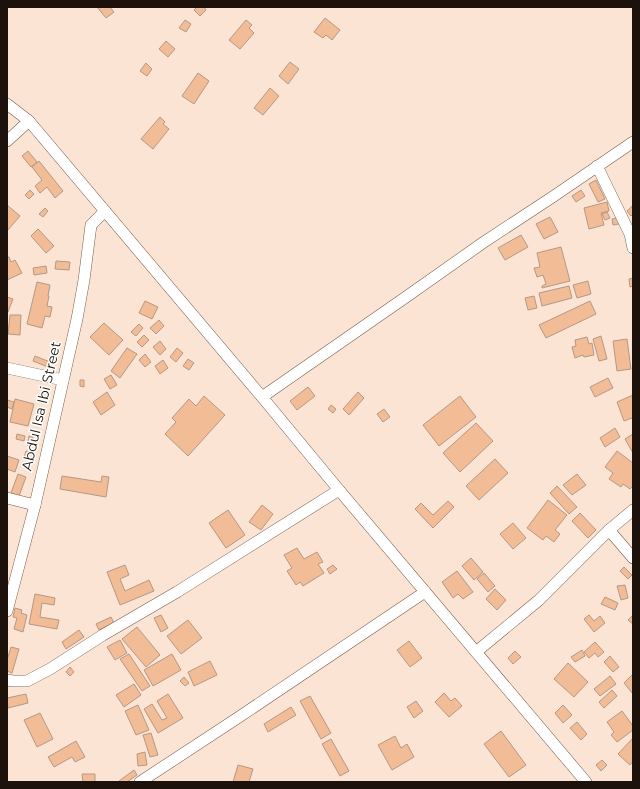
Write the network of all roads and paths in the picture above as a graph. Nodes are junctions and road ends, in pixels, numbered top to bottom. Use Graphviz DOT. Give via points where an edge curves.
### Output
graph roads {
  1 [pos="7,104"];
  2 [pos="29,121"];
  3 [pos="7,141"];
  4 [pos="633,142"];
  5 [pos="597,166"];
  6 [pos="105,211"];
  7 [pos="633,248"];
  8 [pos="7,368"];
  9 [pos="63,380"];
  10 [pos="262,397"];
  11 [pos="339,490"];
  12 [pos="7,498"];
  13 [pos="34,505"];
  14 [pos="633,510"];
  15 [pos="609,530"];
  16 [pos="633,558"];
  17 [pos="425,592"];
  18 [pos="7,611"];
  19 [pos="476,652"];
  20 [pos="7,680"];
  21 [pos="144,781"];
  22 [pos="586,782"];
  1 -- 2 [label="street"];
  2 -- 3 [label="street"];
  2 -- 6 [label="street"];
  4 -- 5 [label="street"];
  5 -- 7 [label="street" via="630,234"];
  5 -- 10 [label="street"];
  6 -- 9 [label="street, Abdul Isa Ibi Street" via="91,225 84,280"];
  6 -- 10 [label="street"];
  8 -- 9 [label="street"];
  9 -- 13 [label="street, Abdul Isa Ibi Street"];
  10 -- 11 [label="street"];
  11 -- 17 [label="street"];
  11 -- 20 [label="street" via="50,669 27,681"];
  12 -- 13 [label="street"];
  13 -- 18 [label="street, Abdul Isa Ibi Street"];
  14 -- 15 [label="street"];
  15 -- 16 [label="street"];
  15 -- 19 [label="street" via="539,600"];
  17 -- 19 [label="street"];
  17 -- 21 [label="street"];
  19 -- 22 [label="street"];
}
